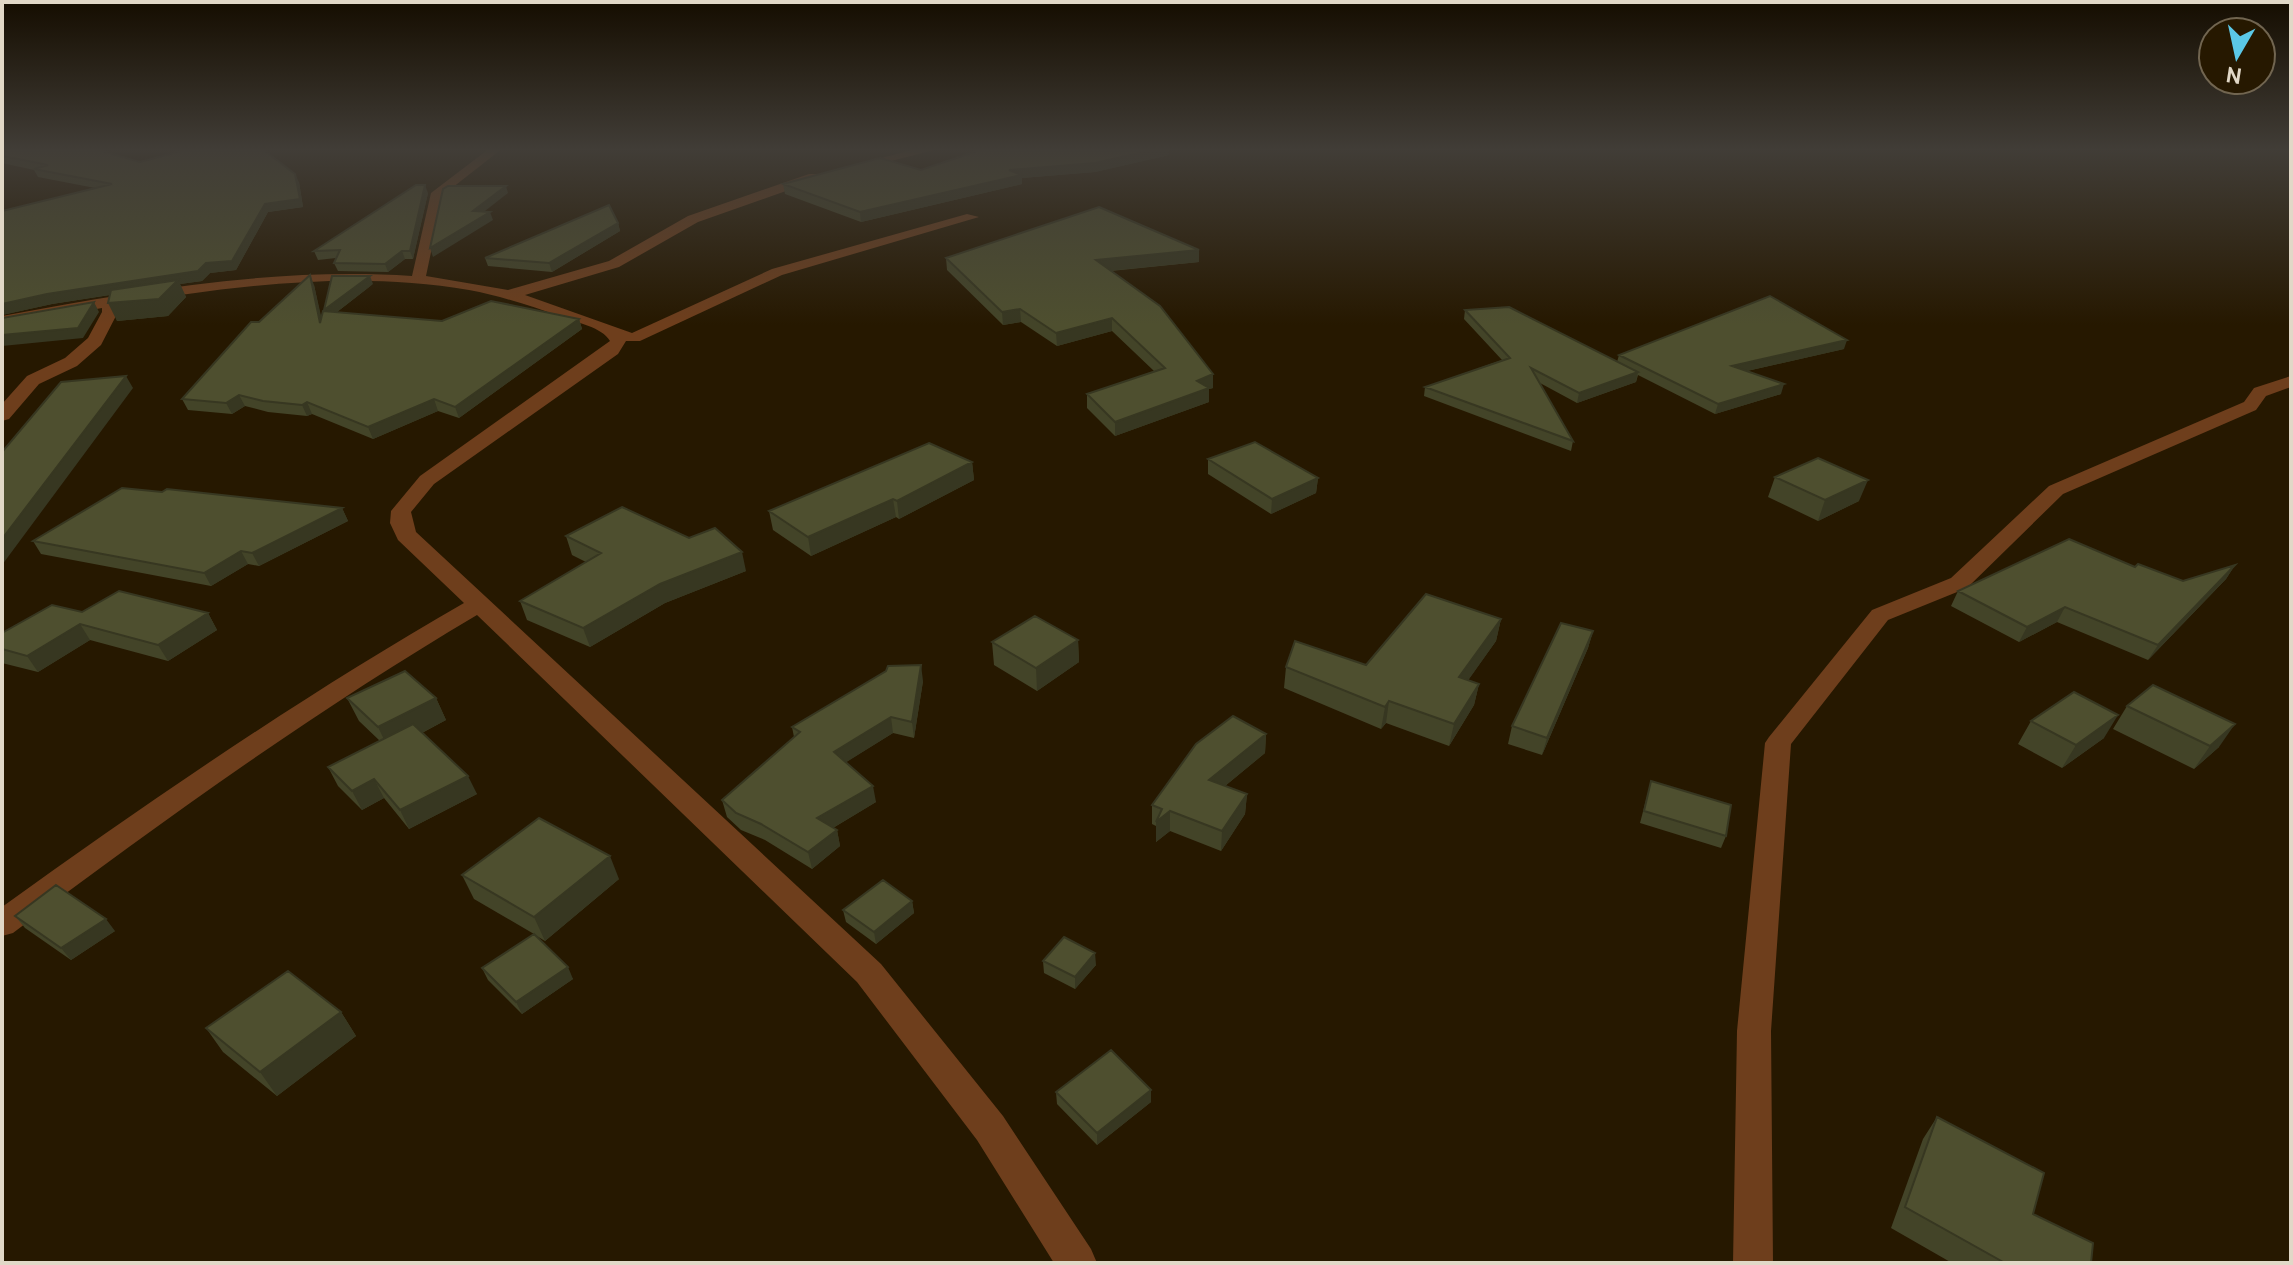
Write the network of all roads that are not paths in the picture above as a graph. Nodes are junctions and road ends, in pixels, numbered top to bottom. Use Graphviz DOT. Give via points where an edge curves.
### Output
graph roads {
  1 [pos="434,207"];
  2 [pos="726,207"];
  3 [pos="972,217"];
  4 [pos="418,280"];
  5 [pos="507,295"];
  6 [pos="109,301"];
  7 [pos="2,321"];
  8 [pos="614,333"];
  9 [pos="2291,381"];
  10 [pos="2,415"];
  11 [pos="479,604"];
  12 [pos="2,924"];
  13 [pos="1077,1263"];
  14 [pos="1753,1263"];
  1 -- 4 [label="street"];
  2 -- 5 [label="street" via="693,219 614,264"];
  3 -- 8 [label="street" via="777,272 634,338"];
  4 -- 5 [label="street"];
  4 -- 6 [label="street" via="292,278"];
  5 -- 8 [label="street"];
  6 -- 7 [label="street"];
  6 -- 10 [label="street" via="110,312 95,341 71,362 33,380"];
  8 -- 11 [label="street" via="618,341 612,350 427,480 401,511 406,535"];
  9 -- 14 [label="street" via="2260,392 2250,406 2056,490 1959,583 1880,615 1778,743 1754,1031"];
  11 -- 12 [label="street" via="138,822"];
  11 -- 13 [label="street" via="869,973 990,1128"];
}
